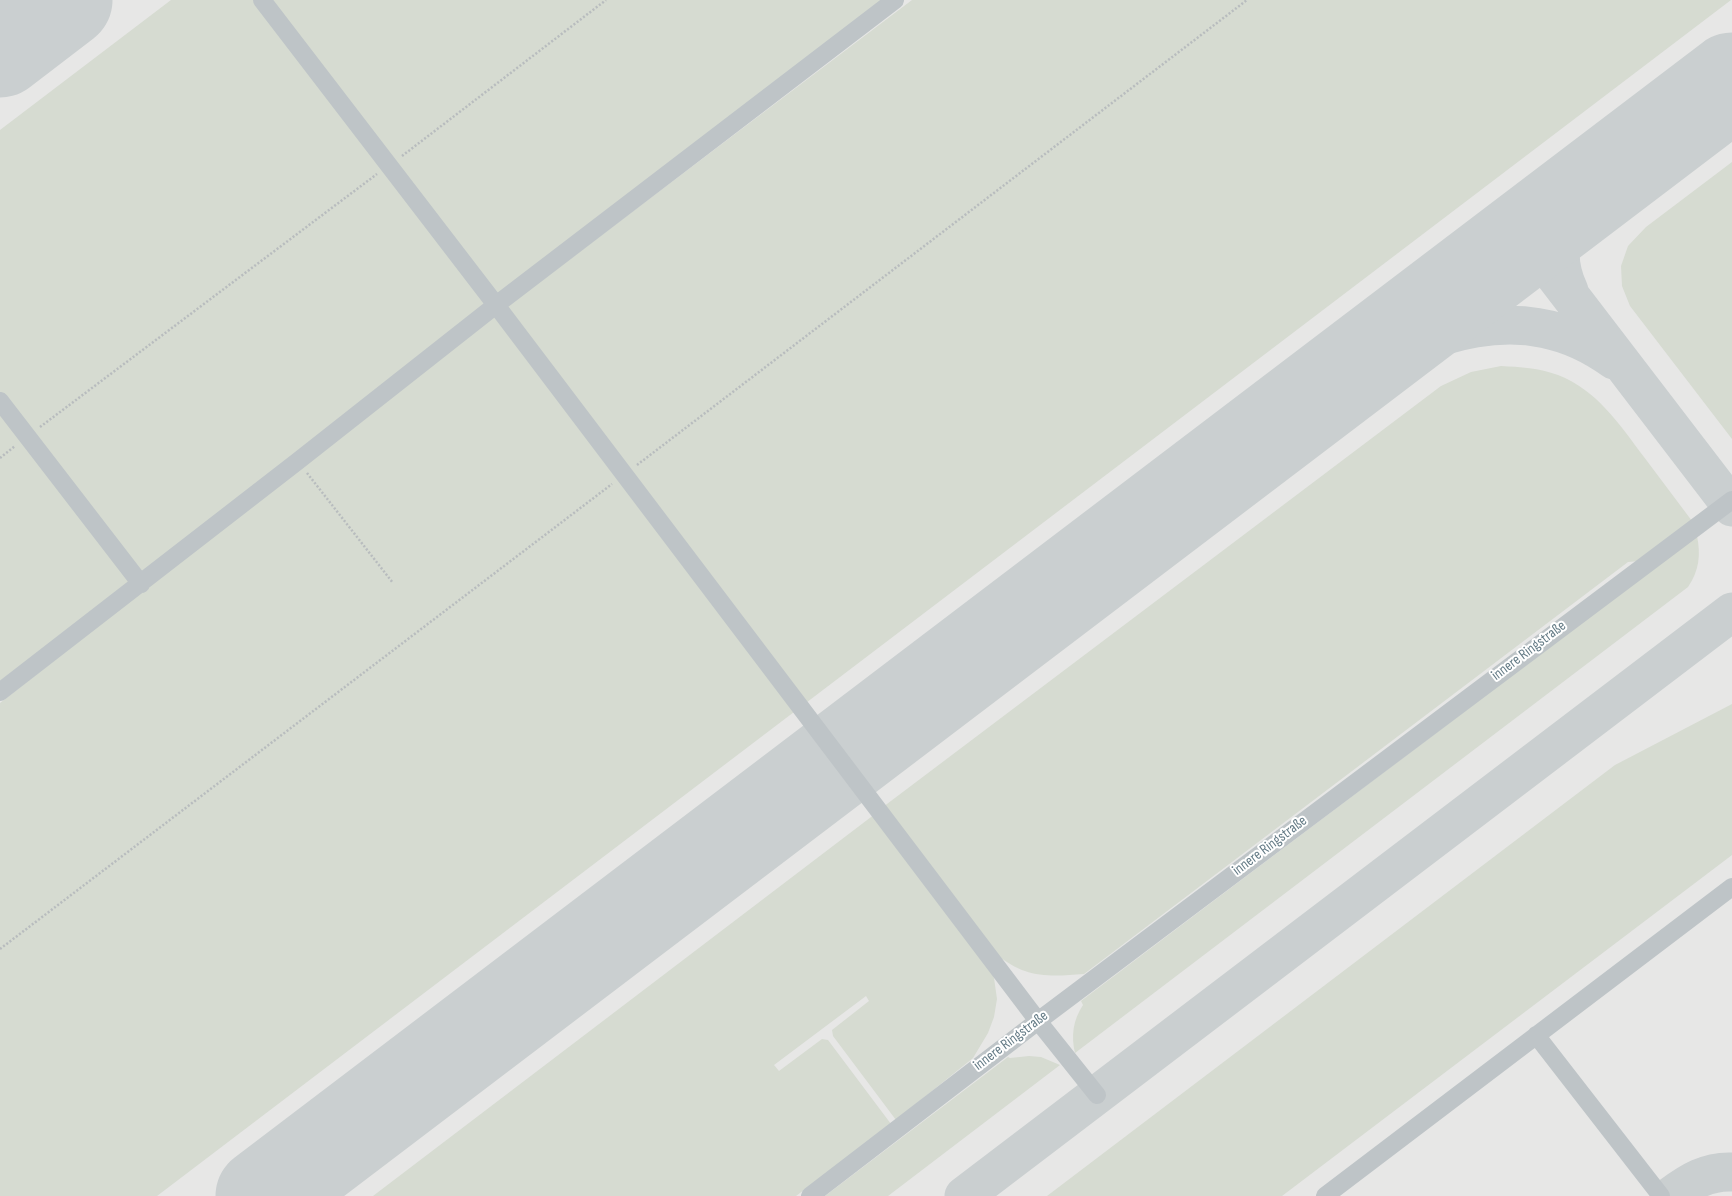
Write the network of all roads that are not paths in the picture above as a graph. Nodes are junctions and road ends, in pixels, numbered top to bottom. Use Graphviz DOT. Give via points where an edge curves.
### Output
graph roads {
  1 [pos="262,0"];
  2 [pos="894,0"];
  3 [pos="496,305"];
  4 [pos="0,401"];
  5 [pos="1732,500"];
  6 [pos="141,584"];
  7 [pos="0,692"];
  8 [pos="1732,887"];
  9 [pos="1038,1021"];
  10 [pos="1536,1035"];
  11 [pos="1097,1095"];
  12 [pos="810,1196"];
  13 [pos="1325,1196"];
  14 [pos="1661,1196"];
  1 -- 3 [label="lane"];
  2 -- 3 [label="lane"];
  3 -- 6 [label="lane"];
  3 -- 9 [label="lane"];
  4 -- 6 [label="lane"];
  5 -- 9 [label="lane, innere Ringstraße"];
  6 -- 7 [label="lane"];
  8 -- 10 [label="lane"];
  9 -- 11 [label="lane"];
  9 -- 12 [label="lane, innere Ringstraße"];
  10 -- 13 [label="lane"];
  10 -- 14 [label="lane"];
}
